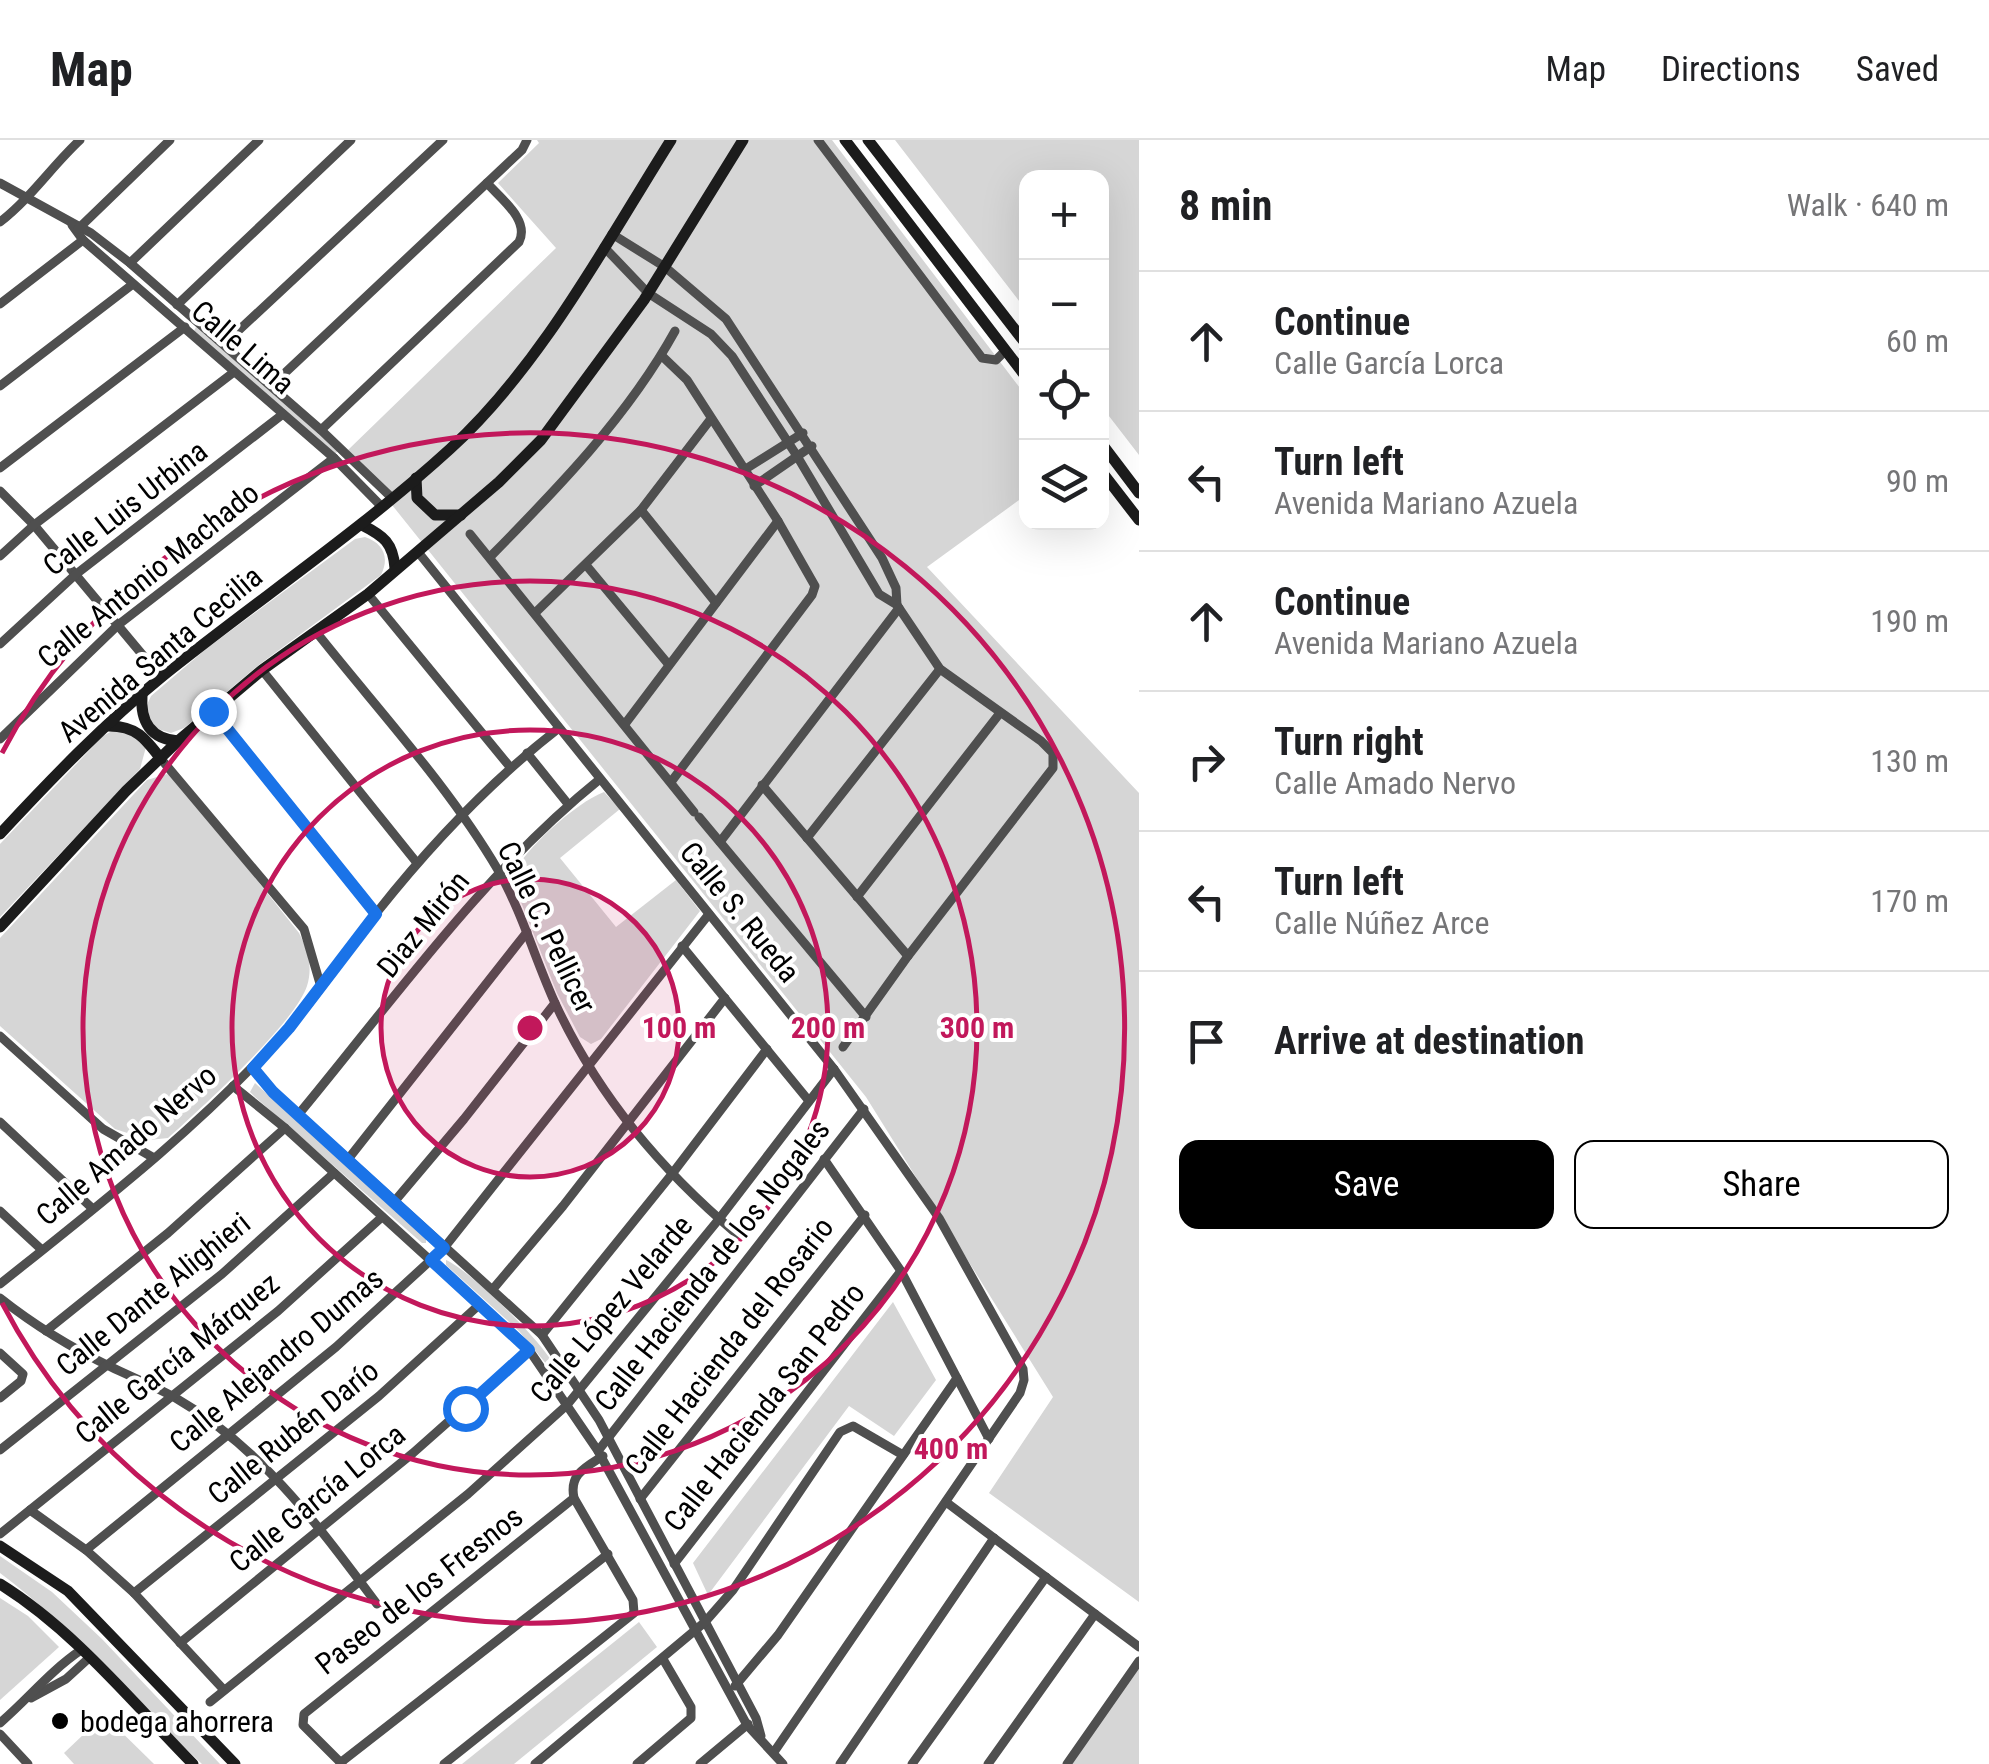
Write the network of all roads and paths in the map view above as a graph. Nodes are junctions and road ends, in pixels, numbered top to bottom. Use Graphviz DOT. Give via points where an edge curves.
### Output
graph roads {
  1 [pos="80,140"];
  2 [pos="170,140"];
  3 [pos="259,140"];
  4 [pos="351,140"];
  5 [pos="443,140"];
  6 [pos="528,140"];
  7 [pos="671,140"];
  8 [pos="743,140"];
  9 [pos="818,140"];
  10 [pos="845,140"];
  11 [pos="868,140"];
  12 [pos="0,183"];
  13 [pos="487,183"];
  14 [pos="26,198"];
  15 [pos="0,222"];
  16 [pos="78,230"];
  17 [pos="612,234"];
  18 [pos="604,247"];
  19 [pos="130,263"];
  20 [pos="664,267"];
  21 [pos="133,284"];
  22 [pos="648,293"];
  23 [pos="0,304"];
  24 [pos="177,305"];
  25 [pos="193,318"];
  26 [pos="183,328"];
  27 [pos="676,331"];
  28 [pos="1019,335"];
  29 [pos="224,344"];
  30 [pos="1005,351"];
  31 [pos="662,356"];
  32 [pos="1019,368"];
  33 [pos="234,372"];
  34 [pos="0,386"];
  35 [pos="272,386"];
  36 [pos="283,414"];
  37 [pos="710,420"];
  38 [pos="321,430"];
  39 [pos="803,433"];
  40 [pos="788,442"];
  41 [pos="812,446"];
  42 [pos="1109,453"];
  43 [pos="797,456"];
  44 [pos="334,458"];
  45 [pos="0,468"];
  46 [pos="744,470"];
  47 [pos="416,478"];
  48 [pos="1109,481"];
  49 [pos="754,486"];
  50 [pos="0,492"];
  51 [pos="1139,493"];
  52 [pos="387,502"];
  53 [pos="641,510"];
  54 [pos="461,516"];
  55 [pos="1139,520"];
  56 [pos="778,522"];
  57 [pos="362,524"];
  58 [pos="34,525"];
  59 [pos="470,534"];
  60 [pos="418,552"];
  61 [pos="0,556"];
  62 [pos="490,556"];
  63 [pos="586,566"];
  64 [pos="396,568"];
  65 [pos="76,575"];
  66 [pos="368,594"];
  67 [pos="716,603"];
  68 [pos="898,606"];
  69 [pos="536,613"];
  70 [pos="118,625"];
  71 [pos="317,633"];
  72 [pos="0,644"];
  73 [pos="668,665"];
  74 [pos="940,668"];
  75 [pos="262,670"];
  76 [pos="161,678"];
  77 [pos="142,696"];
  78 [pos="213,711"];
  79 [pos="1000,713"];
  80 [pos="625,724"];
  81 [pos="108,726"];
  82 [pos="559,728"];
  83 [pos="0,738"];
  84 [pos="178,742"];
  85 [pos="527,753"];
  86 [pos="160,758"];
  87 [pos="510,767"];
  88 [pos="600,778"];
  89 [pos="671,782"];
  90 [pos="762,785"];
  91 [pos="568,804"];
  92 [pos="461,814"];
  93 [pos="0,834"];
  94 [pos="807,838"];
  95 [pos="720,842"];
  96 [pos="417,863"];
  97 [pos="498,872"];
  98 [pos="858,897"];
  99 [pos="376,914"];
  100 [pos="709,914"];
  101 [pos="0,926"];
  102 [pos="527,932"];
  103 [pos="682,946"];
  104 [pos="908,956"];
  105 [pos="321,987"];
  106 [pos="725,998"];
  107 [pos="555,1003"];
  108 [pos="866,1017"];
  109 [pos="0,1036"];
  110 [pos="843,1047"];
  111 [pos="766,1049"];
  112 [pos="588,1066"];
  113 [pos="253,1068"];
  114 [pos="834,1069"];
  115 [pos="233,1086"];
  116 [pos="809,1101"];
  117 [pos="864,1109"];
  118 [pos="298,1114"];
  119 [pos="0,1122"];
  120 [pos="627,1124"];
  121 [pos="285,1128"];
  122 [pos="154,1158"];
  123 [pos="349,1158"];
  124 [pos="824,1159"];
  125 [pos="334,1172"];
  126 [pos="672,1174"];
  127 [pos="394,1202"];
  128 [pos="93,1210"];
  129 [pos="0,1211"];
  130 [pos="864,1215"];
  131 [pos="382,1217"];
  132 [pos="720,1219"];
  133 [pos="738,1235"];
  134 [pos="444,1248"];
  135 [pos="42,1250"];
  136 [pos="431,1260"];
  137 [pos="901,1271"];
  138 [pos="0,1284"];
  139 [pos="493,1289"];
  140 [pos="0,1298"];
  141 [pos="480,1304"];
  142 [pos="46,1331"];
  143 [pos="542,1335"];
  144 [pos="529,1350"];
  145 [pos="0,1353"];
  146 [pos="106,1365"];
  147 [pos="958,1378"];
  148 [pos="580,1391"];
  149 [pos="173,1396"];
  150 [pos="0,1398"];
  151 [pos="567,1404"];
  152 [pos="230,1434"];
  153 [pos="989,1438"];
  154 [pos="611,1444"];
  155 [pos="0,1450"];
  156 [pos="600,1454"];
  157 [pos="903,1455"];
  158 [pos="279,1478"];
  159 [pos="574,1498"];
  160 [pos="640,1498"];
  161 [pos="946,1502"];
  162 [pos="629,1506"];
  163 [pos="30,1510"];
  164 [pos="321,1528"];
  165 [pos="0,1534"];
  166 [pos="994,1538"];
  167 [pos="0,1546"];
  168 [pos="86,1550"];
  169 [pos="608,1554"];
  170 [pos="675,1562"];
  171 [pos="666,1574"];
  172 [pos="1046,1577"];
  173 [pos="360,1581"];
  174 [pos="0,1584"];
  175 [pos="134,1593"];
  176 [pos="376,1604"];
  177 [pos="1095,1614"];
  178 [pos="705,1622"];
  179 [pos="696,1630"];
  180 [pos="180,1643"];
  181 [pos="1139,1647"];
  182 [pos="85,1654"];
  183 [pos="663,1659"];
  184 [pos="1139,1661"];
  185 [pos="738,1683"];
  186 [pos="224,1690"];
  187 [pos="729,1692"];
  188 [pos="210,1702"];
  189 [pos="752,1722"];
  190 [pos="0,1723"];
  191 [pos="0,1734"];
  192 [pos="774,1752"];
  193 [pos="341,1763"];
  194 [pos="28,1764"];
  195 [pos="193,1764"];
  196 [pos="235,1764"];
  197 [pos="444,1764"];
  198 [pos="535,1764"];
  199 [pos="637,1764"];
  200 [pos="700,1764"];
  201 [pos="782,1764"];
  202 [pos="840,1764"];
  203 [pos="912,1764"];
  204 [pos="988,1764"];
  205 [pos="1067,1764"];
  1 -- 14 [label="street"];
  2 -- 16 [label="street"];
  3 -- 19 [label="street"];
  4 -- 24 [label="street"];
  5 -- 29 [label="street"];
  6 -- 13 [label="street"];
  7 -- 17 [label="street, Avenida Santa Cecilia"];
  8 -- 20 [label="street"];
  9 -- 30 [label="street" via="982,358 996,360"];
  10 -- 30 [label="street"];
  11 -- 28 [label="street"];
  12 -- 14 [label="street, Calle Lima"];
  13 -- 35 [label="street"];
  13 -- 38 [label="street" via="524,232"];
  14 -- 15 [label="street"];
  14 -- 16 [label="street, Calle Lima"];
  16 -- 19 [label="street, Calle Lima"];
  16 -- 21 [label="street, Calle Lima"];
  16 -- 23 [label="street"];
  17 -- 18 [label="street, Avenida Santa Cecilia"];
  17 -- 20 [label="street"];
  18 -- 22 [label="street"];
  18 -- 47 [label="street, Avenida Santa Cecilia" via="512,382"];
  19 -- 24 [label="street, Calle Lima"];
  20 -- 22 [label="street"];
  20 -- 39 [label="street" via="726,319"];
  21 -- 26 [label="street, Calle Lima"];
  21 -- 34 [label="street"];
  22 -- 40 [label="street" via="698,324 732,356"];
  22 -- 54 [label="street" via="541,440"];
  24 -- 25 [label="street, Calle Lima"];
  25 -- 26 [label="street"];
  25 -- 29 [label="street, Calle Lima"];
  26 -- 33 [label="street, Calle Lima"];
  26 -- 45 [label="street"];
  27 -- 31 [label="street"];
  29 -- 35 [label="street, Calle Lima"];
  30 -- 32 [label="street"];
  31 -- 37 [label="street"];
  31 -- 62 [label="street" via="596,444"];
  33 -- 36 [label="street, Calle Lima"];
  33 -- 58 [label="street"];
  35 -- 38 [label="street, Calle Lima"];
  36 -- 44 [label="street, Calle Lima"];
  36 -- 65 [label="street, Calle Luis Urbina"];
  37 -- 46 [label="street"];
  37 -- 53 [label="street"];
  38 -- 52 [label="street, Calle Lima"];
  39 -- 40 [label="street"];
  39 -- 41 [label="street"];
  40 -- 43 [label="street"];
  40 -- 46 [label="street"];
  41 -- 43 [label="street"];
  41 -- 68 [label="street" via="882,558"];
  42 -- 51 [label="street"];
  43 -- 49 [label="street"];
  43 -- 68 [label="street" via="878,594"];
  44 -- 52 [label="street, Calle Lima"];
  44 -- 70 [label="street, Calle Antonio Machado"];
  46 -- 49 [label="street"];
  47 -- 52 [label="street, Avenida Santa Cecilia"];
  47 -- 54 [label="street" via="417,498 436,515"];
  48 -- 55 [label="street"];
  49 -- 56 [label="street"];
  50 -- 58 [label="street"];
  52 -- 57 [label="street, Avenida Santa Cecilia"];
  53 -- 63 [label="street"];
  53 -- 67 [label="street"];
  54 -- 60 [label="street"];
  56 -- 67 [label="street"];
  56 -- 89 [label="street" via="813,579 812,595"];
  57 -- 64 [label="street" via="394,548"];
  57 -- 76 [label="street, Avenida Santa Cecilia"];
  58 -- 61 [label="street"];
  58 -- 65 [label="street"];
  59 -- 62 [label="street"];
  60 -- 64 [label="street"];
  60 -- 82 [label="street, Calle S. Rueda"];
  62 -- 69 [label="street"];
  63 -- 69 [label="street"];
  63 -- 73 [label="street"];
  64 -- 66 [label="street"];
  65 -- 70 [label="street"];
  65 -- 72 [label="street, Calle Luis Urbina"];
  66 -- 71 [label="street"];
  66 -- 87 [label="street"];
  67 -- 73 [label="street"];
  68 -- 74 [label="street"];
  68 -- 90 [label="street"];
  69 -- 80 [label="street"];
  70 -- 76 [label="street"];
  70 -- 83 [label="street, Calle Antonio Machado"];
  71 -- 75 [label="street"];
  71 -- 92 [label="street, Calle C. Pellicer"];
  73 -- 80 [label="street"];
  74 -- 79 [label="street"];
  74 -- 94 [label="street"];
  75 -- 78 [label="street"];
  75 -- 96 [label="street"];
  76 -- 77 [label="street, Avenida Santa Cecilia"];
  77 -- 81 [label="street, Avenida Santa Cecilia"];
  77 -- 84 [label="street" via="147,728"];
  78 -- 84 [label="street"];
  78 -- 99 [label="street"];
  79 -- 98 [label="street"];
  79 -- 104 [label="street" via="1041,740 1054,754 1053,768"];
  80 -- 89 [label="street"];
  81 -- 86 [label="street" via="136,730"];
  81 -- 93 [label="street, Avenida Santa Cecilia"];
  82 -- 85 [label="street, Calle Amado Nervo"];
  82 -- 88 [label="street, Calle S. Rueda"];
  84 -- 86 [label="street"];
  85 -- 87 [label="street, Calle Amado Nervo"];
  85 -- 91 [label="street"];
  86 -- 101 [label="street"];
  86 -- 105 [label="street" via="304,928"];
  87 -- 92 [label="street, Calle Amado Nervo"];
  88 -- 91 [label="street, Diaz Mirón"];
  88 -- 100 [label="street, Calle S. Rueda"];
  89 -- 95 [label="street"];
  90 -- 94 [label="street"];
  90 -- 95 [label="street"];
  91 -- 97 [label="street, Diaz Mirón"];
  92 -- 96 [label="street, Calle Amado Nervo"];
  92 -- 97 [label="street, Calle C. Pellicer"];
  94 -- 98 [label="street"];
  95 -- 108 [label="street"];
  96 -- 99 [label="street, Calle Amado Nervo"];
  97 -- 102 [label="street, Calle C. Pellicer"];
  97 -- 118 [label="street, Diaz Mirón"];
  98 -- 104 [label="street"];
  99 -- 105 [label="street, Calle Amado Nervo"];
  100 -- 103 [label="street, Calle Alejandro Dumas"];
  100 -- 114 [label="street, Calle S. Rueda"];
  102 -- 107 [label="street, Calle C. Pellicer"];
  102 -- 123 [label="street"];
  103 -- 106 [label="street"];
  103 -- 112 [label="street, Calle Alejandro Dumas"];
  104 -- 108 [label="street"];
  105 -- 113 [label="street, Calle Amado Nervo"];
  106 -- 111 [label="street"];
  106 -- 120 [label="street"];
  107 -- 112 [label="street, Calle C. Pellicer"];
  107 -- 127 [label="street"];
  108 -- 110 [label="street"];
  109 -- 122 [label="street" via="104,1129"];
  111 -- 116 [label="street"];
  111 -- 126 [label="street"];
  112 -- 120 [label="street, Calle C. Pellicer"];
  112 -- 134 [label="street, Calle Alejandro Dumas"];
  113 -- 115 [label="street, Calle Amado Nervo"];
  113 -- 118 [label="street"];
  114 -- 116 [label="street, Calle López Velarde"];
  114 -- 117 [label="street, Calle S. Rueda"];
  115 -- 121 [label="street"];
  115 -- 122 [label="street, Calle Amado Nervo"];
  116 -- 132 [label="street, Calle López Velarde"];
  117 -- 124 [label="street, Calle Hacienda de los Nogales"];
  117 -- 153 [label="street, Calle S. Rueda" via="939,1218 1024,1375 1020,1393"];
  118 -- 123 [label="street"];
  119 -- 128 [label="street"];
  120 -- 126 [label="street, Calle C. Pellicer"];
  120 -- 139 [label="street"];
  121 -- 125 [label="street"];
  121 -- 142 [label="street"];
  122 -- 128 [label="street, Calle Amado Nervo"];
  123 -- 127 [label="street"];
  124 -- 130 [label="street"];
  124 -- 154 [label="street, Calle Hacienda de los Nogales"];
  125 -- 131 [label="street"];
  125 -- 146 [label="street, Calle Dante Alighieri" via="222,1274"];
  126 -- 132 [label="street, Calle C. Pellicer"];
  126 -- 143 [label="street"];
  127 -- 134 [label="street"];
  128 -- 135 [label="street, Calle Amado Nervo"];
  129 -- 135 [label="street"];
  130 -- 137 [label="street"];
  130 -- 160 [label="street, Calle Hacienda del Rosario"];
  131 -- 136 [label="street"];
  131 -- 149 [label="street, Calle García Márquez"];
  132 -- 133 [label="street, Calle C. Pellicer"];
  132 -- 148 [label="street, Calle López Velarde"];
  134 -- 136 [label="street, Calle Alejandro Dumas"];
  134 -- 139 [label="street"];
  135 -- 138 [label="street, Calle Amado Nervo"];
  136 -- 141 [label="street"];
  136 -- 152 [label="street, Calle Alejandro Dumas"];
  137 -- 147 [label="street"];
  137 -- 170 [label="street, Calle Hacienda San Pedro"];
  139 -- 143 [label="street"];
  140 -- 142 [label="street"];
  141 -- 144 [label="street"];
  141 -- 158 [label="street, Calle Rubén Darío"];
  142 -- 146 [label="street"];
  143 -- 148 [label="street"];
  144 -- 151 [label="street"];
  144 -- 164 [label="street, Calle García Lorca"];
  145 -- 150 [label="street" via="23,1374"];
  146 -- 149 [label="street"];
  146 -- 155 [label="street, Calle Dante Alighieri"];
  147 -- 153 [label="street"];
  147 -- 157 [label="street"];
  148 -- 151 [label="street, Calle López Velarde"];
  148 -- 154 [label="street"];
  149 -- 152 [label="street"];
  149 -- 163 [label="street, Calle García Márquez"];
  151 -- 156 [label="street"];
  151 -- 173 [label="street, Calle López Velarde"];
  152 -- 158 [label="street"];
  152 -- 168 [label="street, Calle Alejandro Dumas"];
  153 -- 161 [label="street"];
  154 -- 156 [label="street, Calle Hacienda de los Nogales"];
  154 -- 160 [label="street"];
  156 -- 159 [label="street, Calle Hacienda de los Nogales" via="572,1480"];
  156 -- 162 [label="street"];
  157 -- 178 [label="street" via="853,1426 840,1432"];
  157 -- 185 [label="street"];
  158 -- 164 [label="street"];
  158 -- 175 [label="street, Calle Rubén Darío"];
  159 -- 169 [label="street"];
  159 -- 193 [label="street, Paseo de los Fresnos" via="304,1714 303,1725"];
  160 -- 162 [label="street, Calle Hacienda del Rosario"];
  160 -- 170 [label="street"];
  161 -- 166 [label="street"];
  161 -- 192 [label="street"];
  162 -- 171 [label="street"];
  163 -- 165 [label="street, Calle García Márquez"];
  163 -- 168 [label="street"];
  164 -- 173 [label="street"];
  164 -- 180 [label="street, Calle García Lorca"];
  166 -- 172 [label="street"];
  166 -- 202 [label="street"];
  167 -- 196 [label="street" via="68,1591"];
  168 -- 175 [label="street"];
  169 -- 193 [label="street"];
  169 -- 197 [label="street" via="636,1608 628,1619"];
  170 -- 171 [label="street, Calle Hacienda San Pedro"];
  170 -- 178 [label="street"];
  171 -- 179 [label="street"];
  172 -- 177 [label="street"];
  172 -- 203 [label="street"];
  173 -- 176 [label="street"];
  173 -- 186 [label="street, Calle López Velarde"];
  174 -- 182 [label="street"];
  175 -- 180 [label="street"];
  177 -- 181 [label="street"];
  177 -- 204 [label="street"];
  178 -- 179 [label="street"];
  178 -- 185 [label="street"];
  179 -- 183 [label="street"];
  179 -- 187 [label="street"];
  180 -- 186 [label="street"];
  182 -- 190 [label="street" via="58,1666"];
  182 -- 195 [label="street"];
  183 -- 198 [label="street"];
  183 -- 199 [label="street" via="691,1718"];
  184 -- 205 [label="street"];
  185 -- 187 [label="street"];
  185 -- 189 [label="street"];
  186 -- 188 [label="street, Calle López Velarde"];
  187 -- 189 [label="street"];
  189 -- 192 [label="street"];
  189 -- 200 [label="street"];
  191 -- 194 [label="street"];
  192 -- 201 [label="street"];
}
